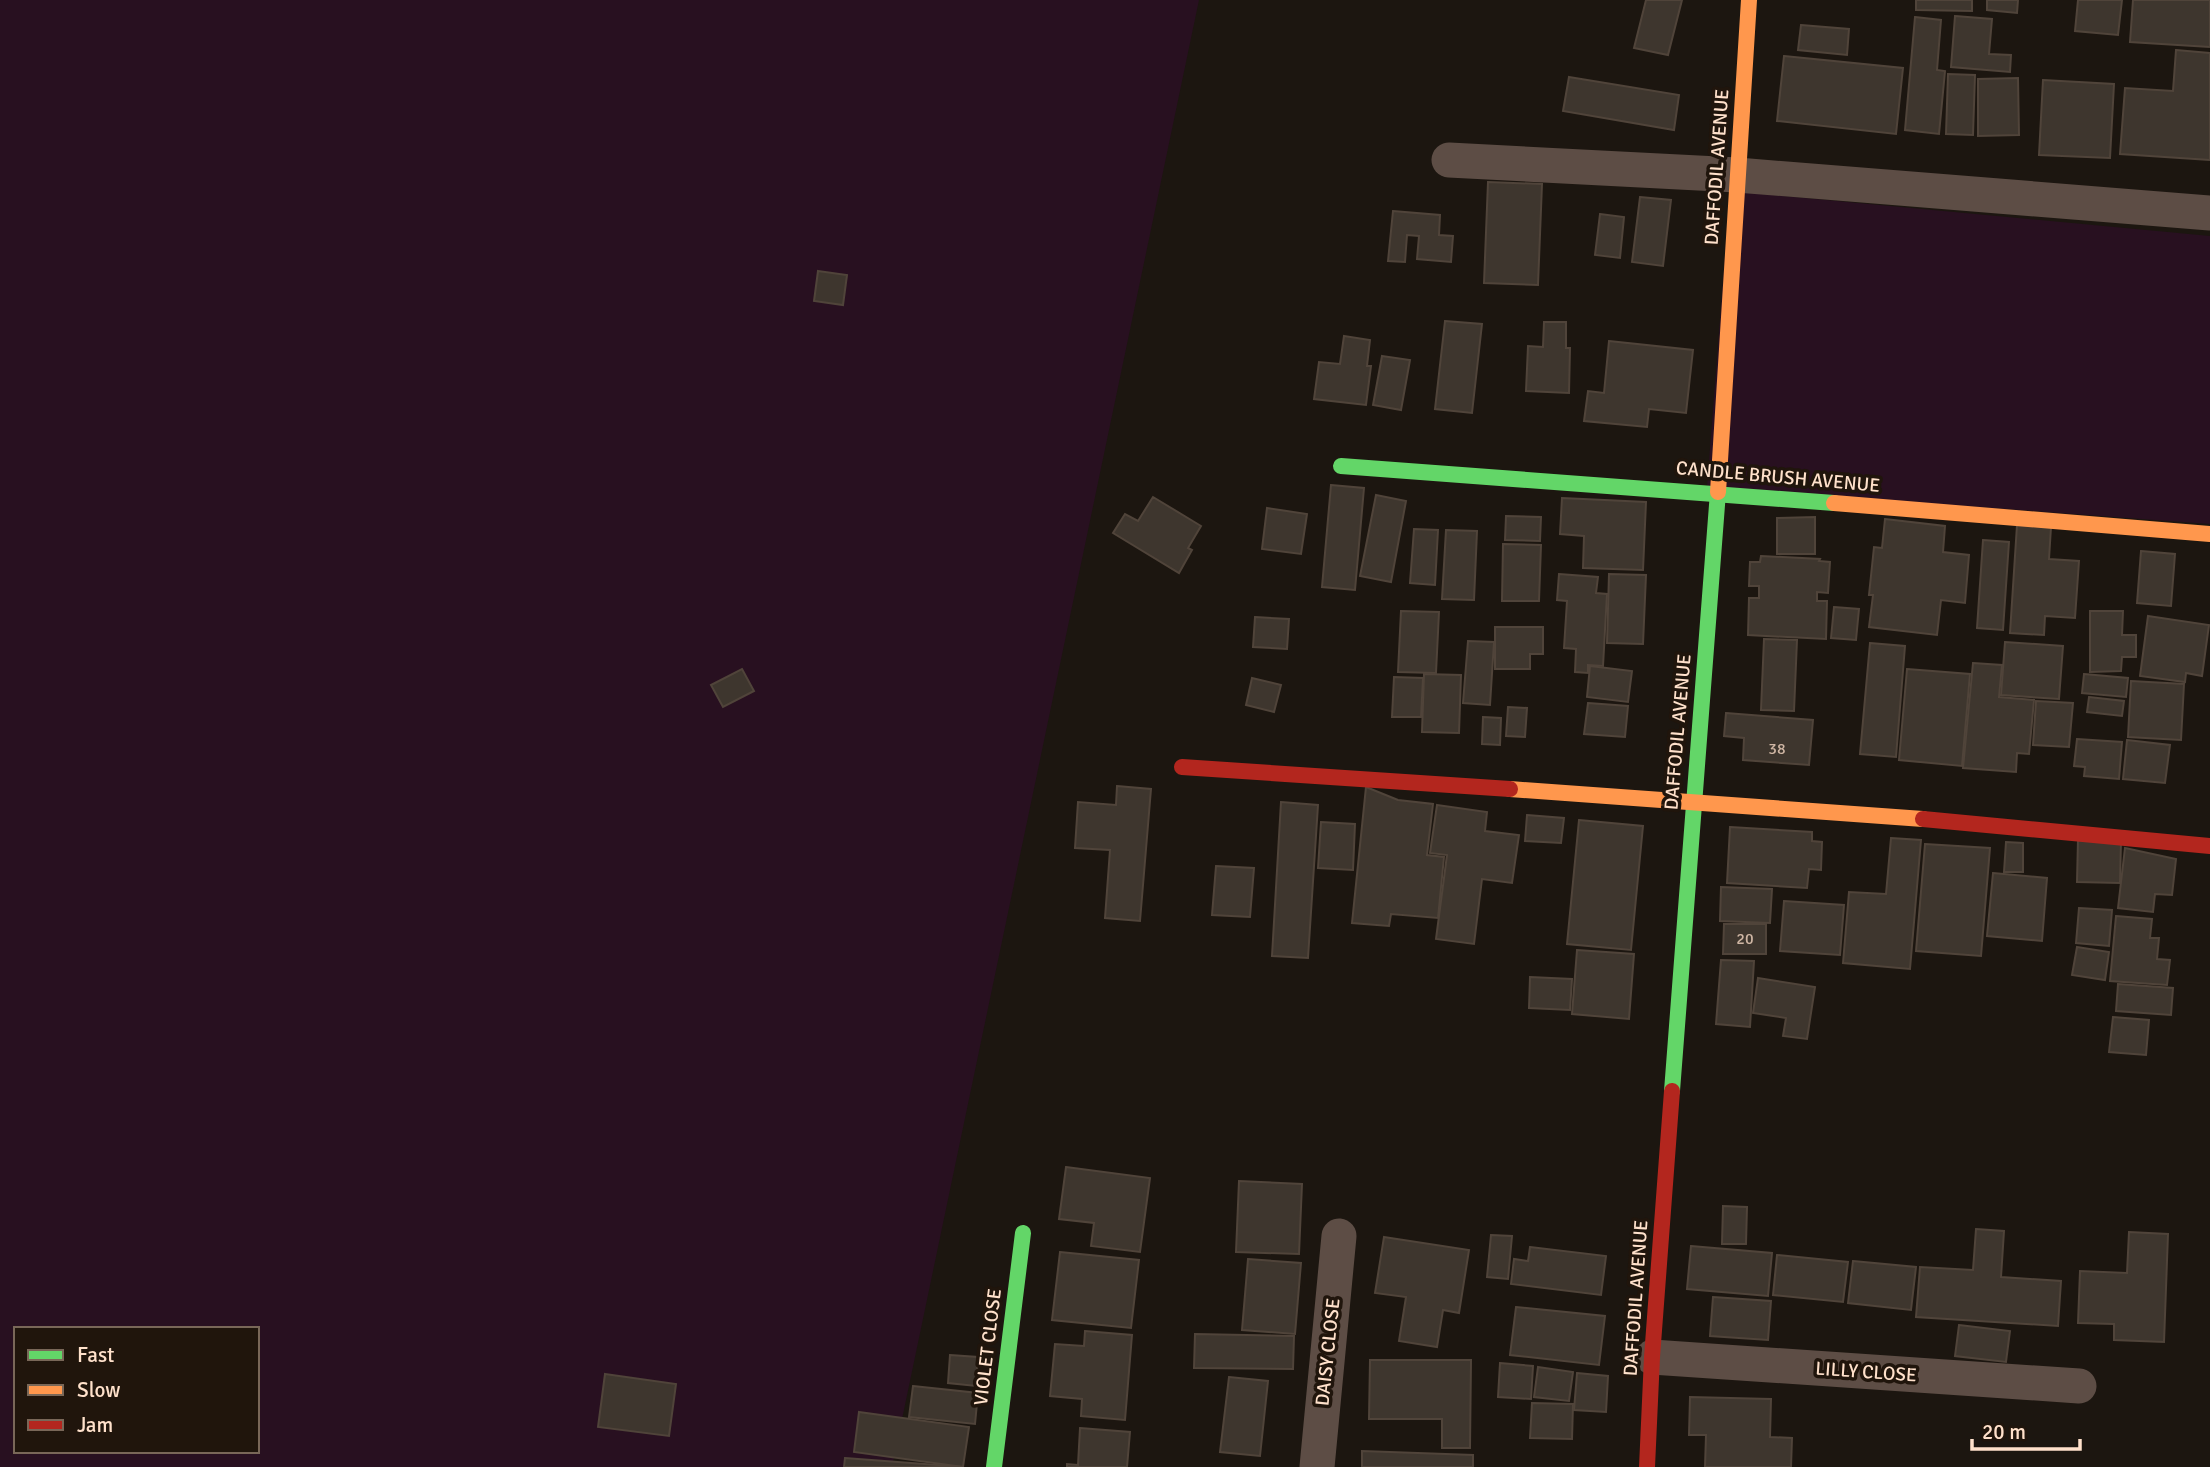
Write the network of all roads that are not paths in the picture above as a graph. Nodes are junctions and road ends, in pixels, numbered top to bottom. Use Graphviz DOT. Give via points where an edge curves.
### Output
graph roads {
  1 [pos="1749,0"];
  2 [pos="1450,160"];
  3 [pos="1737,176"];
  4 [pos="2210,213"];
  5 [pos="1341,466"];
  6 [pos="1718,493"];
  7 [pos="2210,534"];
  8 [pos="1182,767"];
  9 [pos="1694,801"];
  10 [pos="2210,846"];
  11 [pos="1023,1233"];
  12 [pos="1339,1236"];
  13 [pos="1652,1357"];
  14 [pos="2079,1386"];
  15 [pos="994,1467"];
  16 [pos="1317,1467"];
  17 [pos="1647,1467"];
  1 -- 3 [label="street, DAFFODIL AVENUE"];
  2 -- 3 [label="street"];
  3 -- 4 [label="street"];
  3 -- 6 [label="street, DAFFODIL AVENUE"];
  5 -- 6 [label="street, CANDLE BRUSH AVENUE"];
  6 -- 7 [label="street, CANDLE BRUSH AVENUE"];
  6 -- 9 [label="street, DAFFODIL AVENUE"];
  8 -- 9 [label="street"];
  9 -- 10 [label="street"];
  9 -- 13 [label="street, DAFFODIL AVENUE"];
  11 -- 15 [label="street, VIOLET CLOSE"];
  12 -- 16 [label="street, DAISY CLOSE"];
  13 -- 14 [label="street, LILLY CLOSE"];
  13 -- 17 [label="street, DAFFODIL AVENUE"];
}
